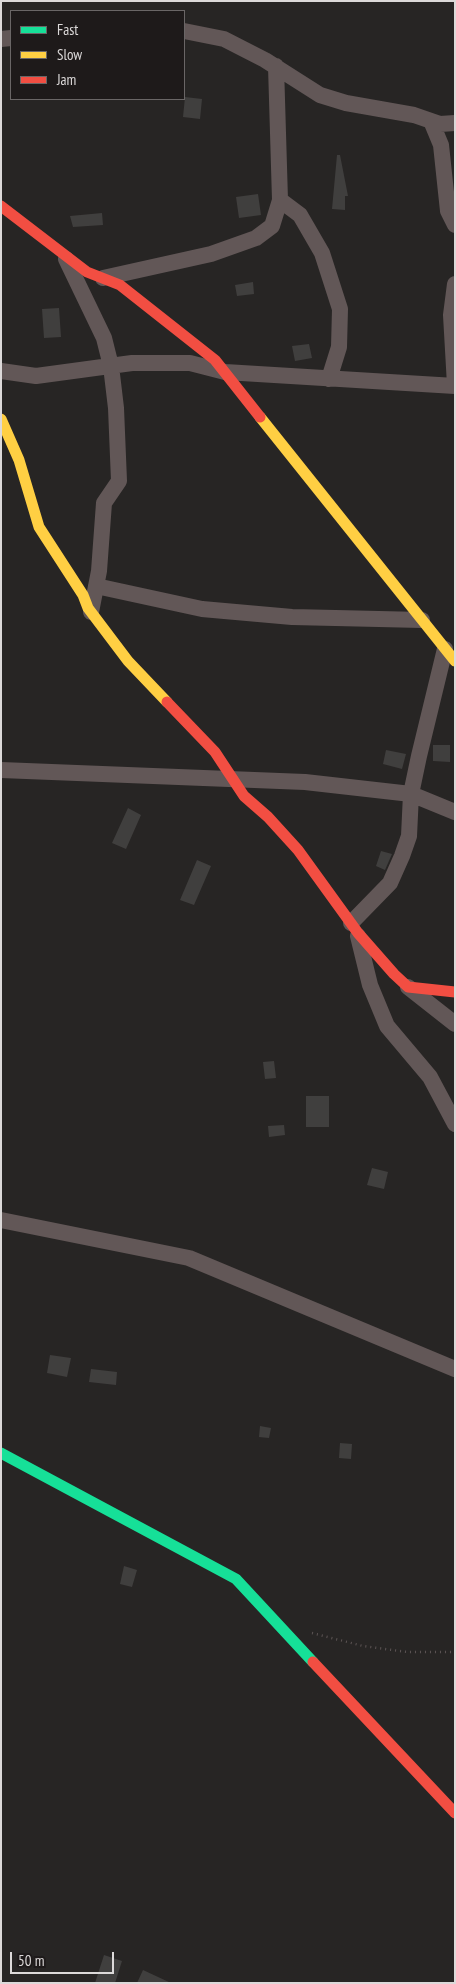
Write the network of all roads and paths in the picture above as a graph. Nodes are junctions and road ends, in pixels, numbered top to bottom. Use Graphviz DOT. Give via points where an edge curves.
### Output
graph roads {
  1 [pos="185,31"];
  2 [pos="276,66"];
  3 [pos="431,121"];
  4 [pos="455,123"];
  5 [pos="280,200"];
  6 [pos="1,206"];
  7 [pos="455,225"];
  8 [pos="64,255"];
  9 [pos="103,278"];
  10 [pos="455,284"];
  11 [pos="111,366"];
  12 [pos="1,371"];
  13 [pos="225,372"];
  14 [pos="329,379"];
  15 [pos="455,386"];
  16 [pos="1,419"];
  17 [pos="96,586"];
  18 [pos="91,612"];
  19 [pos="422,620"];
  20 [pos="450,655"];
  21 [pos="1,770"];
  22 [pos="232,781"];
  23 [pos="411,794"];
  24 [pos="455,812"];
  25 [pos="354,928"];
  26 [pos="408,987"];
  27 [pos="455,992"];
  28 [pos="455,1024"];
  29 [pos="455,1124"];
  30 [pos="1,1220"];
  31 [pos="455,1369"];
  32 [pos="1,1453"];
  33 [pos="308,1632"];
  34 [pos="455,1652"];
  35 [pos="455,1813"];
  1 -- 2 [label="street" via="224,40"];
  2 -- 3 [label="street" via="320,95"];
  2 -- 5 [label="street"];
  3 -- 4 [label="street"];
  3 -- 7 [label="street" via="441,146 448,211"];
  5 -- 9 [label="street" via="272,226 256,238 211,254"];
  5 -- 14 [label="street" via="300,215 322,253 340,309 339,347"];
  6 -- 8 [label="street"];
  8 -- 9 [label="street" via="87,272"];
  8 -- 11 [label="street" via="104,338"];
  9 -- 13 [label="street" via="120,285 215,360"];
  10 -- 15 [label="street" via="451,315"];
  11 -- 12 [label="street" via="36,376"];
  11 -- 13 [label="street" via="190,363"];
  11 -- 17 [label="street" via="119,482 104,503"];
  13 -- 14 [label="street"];
  13 -- 19 [label="street"];
  14 -- 15 [label="street"];
  16 -- 18 [label="street" via="19,460 38,527"];
  17 -- 18 [label="street"];
  17 -- 19 [label="street" via="202,608 292,617"];
  18 -- 22 [label="street" via="128,660 215,752"];
  19 -- 20 [label="street"];
  20 -- 23 [label="street"];
  21 -- 22 [label="street"];
  22 -- 23 [label="street" via="305,782"];
  22 -- 25 [label="street" via="298,850"];
  23 -- 24 [label="street"];
  23 -- 25 [label="street" via="409,836 390,883"];
  25 -- 26 [label="street"];
  25 -- 29 [label="street" via="370,985 387,1026 430,1077"];
  26 -- 27 [label="street"];
  26 -- 28 [label="street"];
  30 -- 31 [label="street" via="189,1258"];
  32 -- 35 [label="street" via="236,1579"];
  33 -- 34 [label="path" via="363,1646 407,1652"];
}
